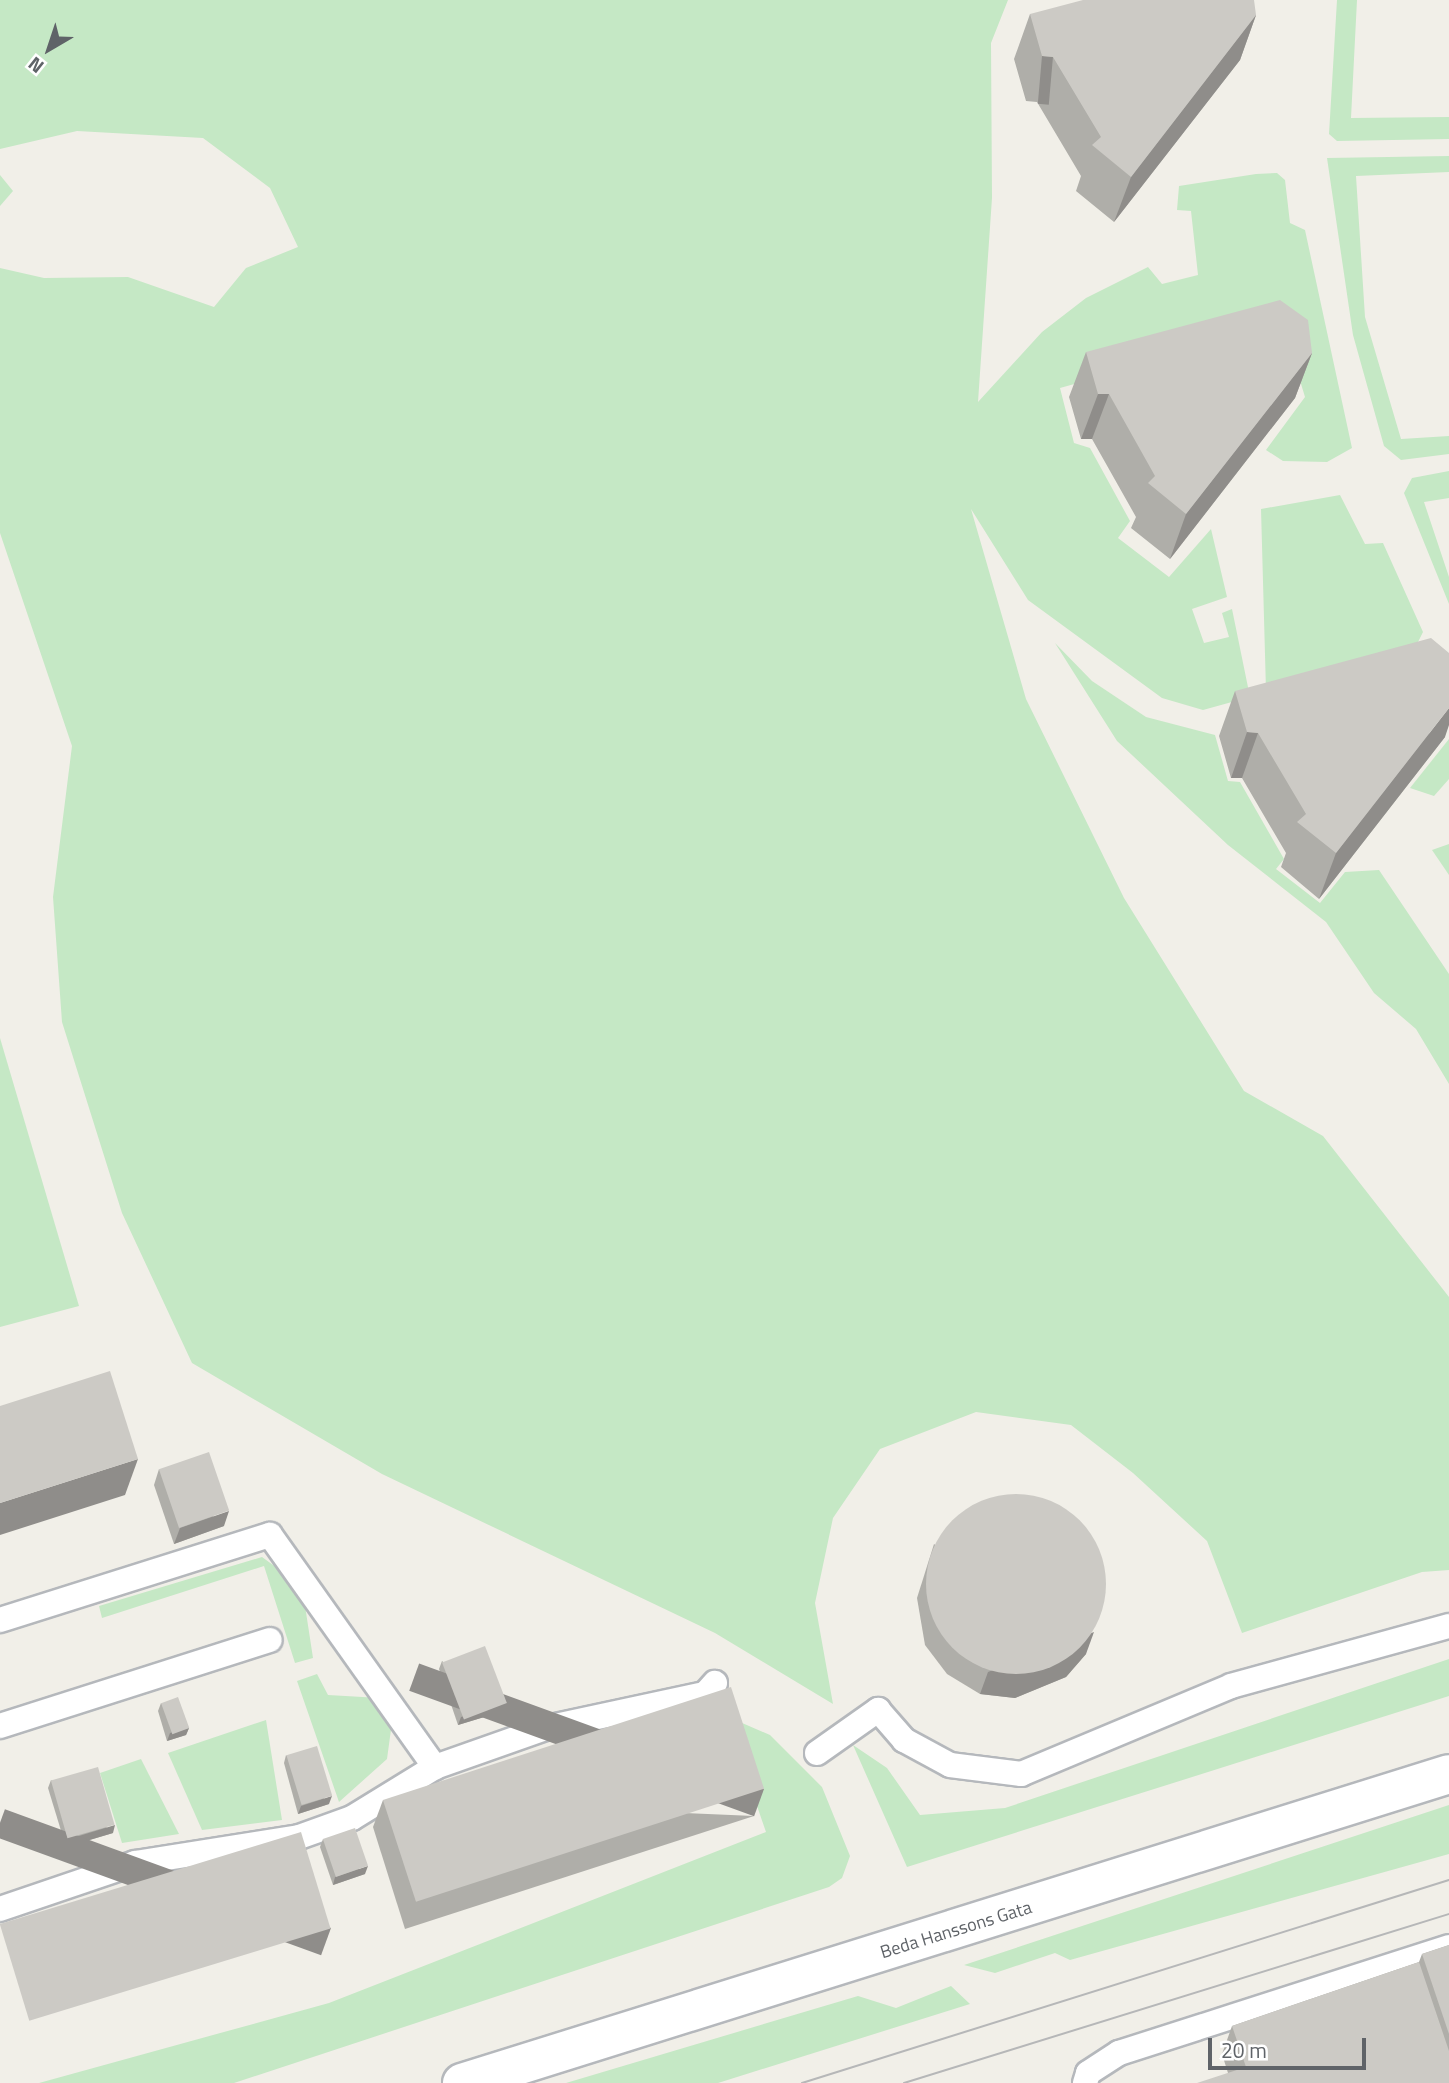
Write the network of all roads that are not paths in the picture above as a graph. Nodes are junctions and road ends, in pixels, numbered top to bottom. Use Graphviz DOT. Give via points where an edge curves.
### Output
graph roads {
  1 [pos="0,1620"];
  2 [pos="1449,1626"];
  3 [pos="270,1640"];
  4 [pos="715,1683"];
  5 [pos="0,1726"];
  6 [pos="817,1753"];
  7 [pos="435,1767"];
  8 [pos="1449,1774"];
  9 [pos="0,1909"];
  10 [pos="1449,1947"];
  11 [pos="462,2083"];
  12 [pos="1085,2083"];
  1 -- 7 [label="lane" via="270,1535"];
  2 -- 6 [label="lane" via="1231,1686 1021,1774 950,1765 904,1740 878,1710"];
  3 -- 5 [label="lane"];
  4 -- 7 [label="lane" via="705,1694 546,1728"];
  7 -- 9 [label="lane" via="352,1818 299,1838 135,1863"];
  8 -- 11 [label="street, Beda Hanssons Gata"];
  10 -- 12 [label="lane" via="1119,2053 1088,2073"];
}
